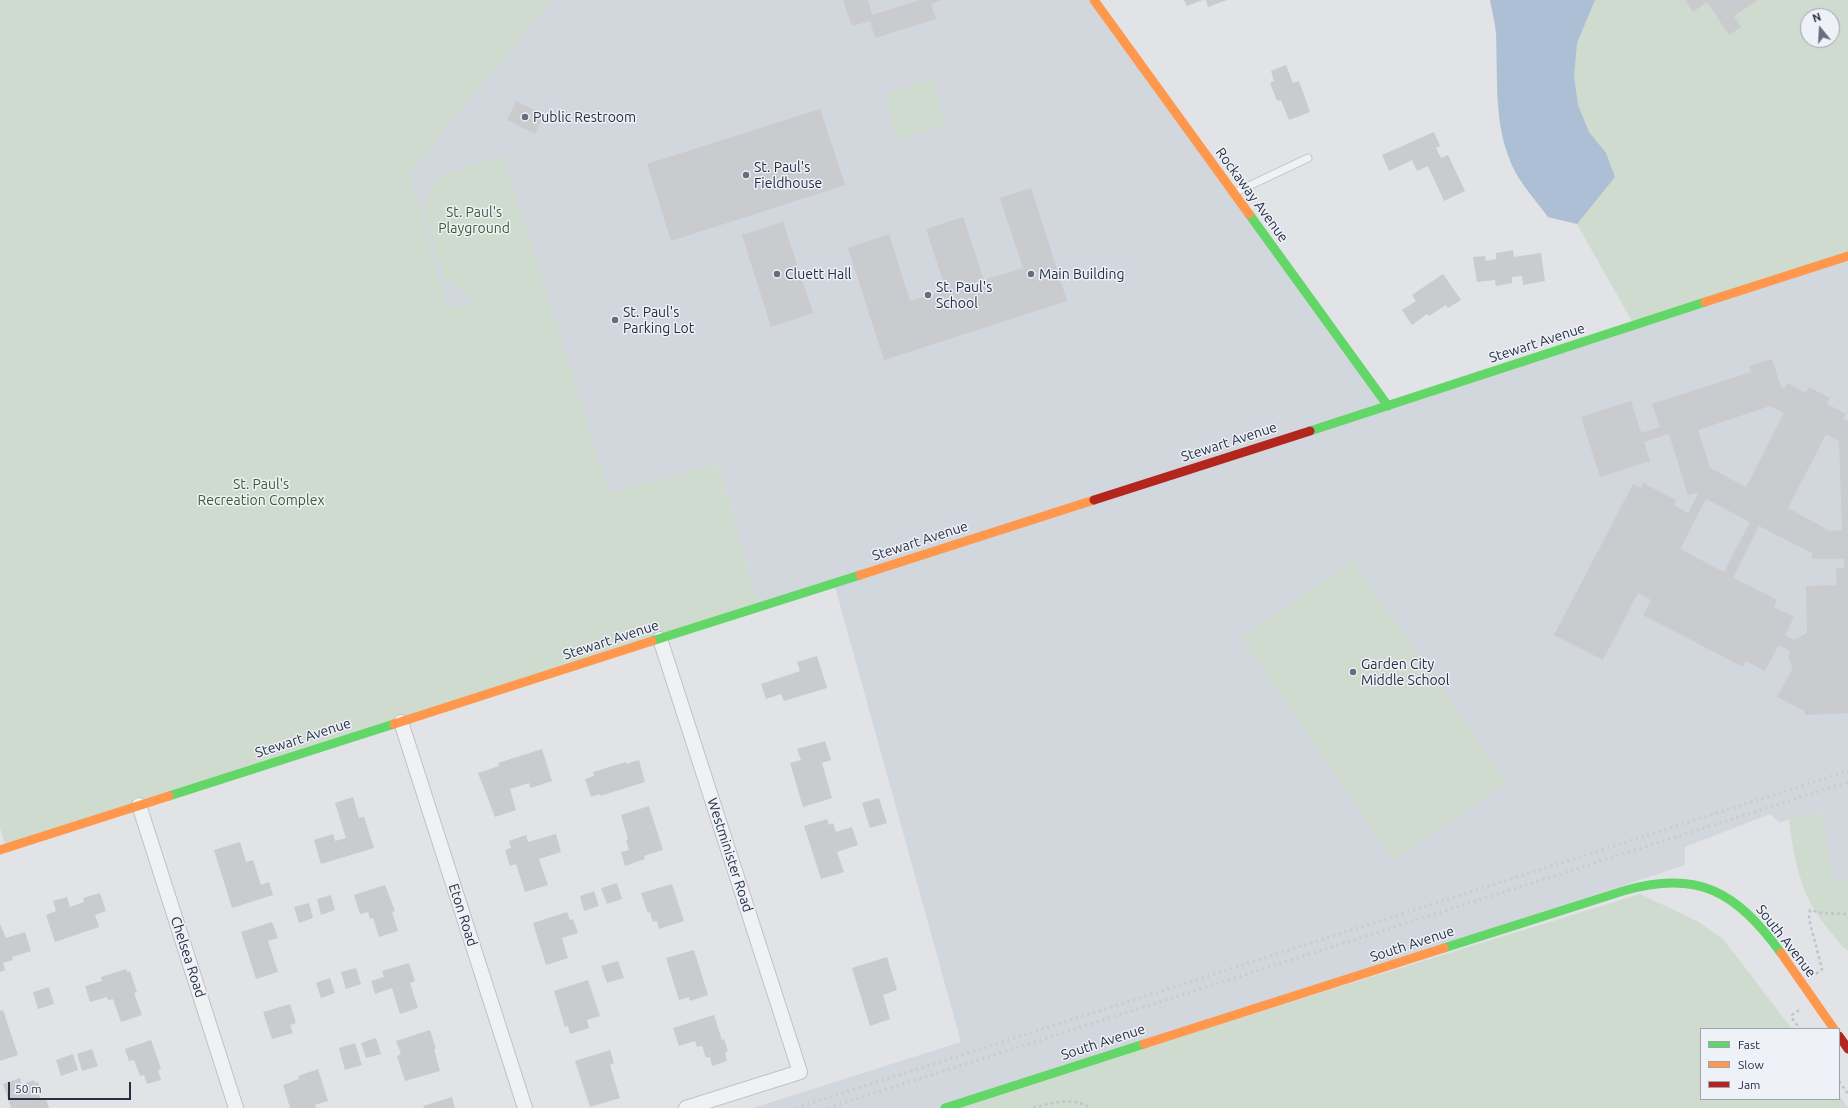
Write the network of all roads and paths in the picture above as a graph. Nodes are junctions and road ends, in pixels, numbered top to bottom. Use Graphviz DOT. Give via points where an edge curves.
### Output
graph roads {
  1 [pos="1094,0"];
  2 [pos="1308,158"];
  3 [pos="1234,193"];
  4 [pos="1848,256"];
  5 [pos="1388,406"];
  6 [pos="660,638"];
  7 [pos="401,722"];
  8 [pos="139,805"];
  9 [pos="0,850"];
  10 [pos="1848,914"];
  11 [pos="1822,969"];
  12 [pos="1792,1015"];
  13 [pos="1799,1028"];
  14 [pos="1833,1028"];
  15 [pos="1840,1037"];
  16 [pos="1848,1049"];
  17 [pos="1840,1082"];
  18 [pos="1848,1094"];
  19 [pos="236,1108"];
  20 [pos="525,1108"];
  21 [pos="686,1108"];
  22 [pos="944,1108"];
  23 [pos="1033,1108"];
  24 [pos="1091,1108"];
  1 -- 3 [label="main road, Rockaway Avenue"];
  2 -- 3 [label="lane"];
  3 -- 5 [label="main road, Rockaway Avenue"];
  4 -- 5 [label="main road, Stewart Avenue"];
  5 -- 6 [label="main road, Stewart Avenue"];
  6 -- 7 [label="main road, Stewart Avenue"];
  6 -- 21 [label="street, Westminister Road" via="800,1072"];
  7 -- 8 [label="main road, Stewart Avenue"];
  7 -- 20 [label="street, Eton Road"];
  8 -- 9 [label="main road, Stewart Avenue"];
  8 -- 19 [label="street, Chelsea Road"];
  10 -- 11 [label="path" via="1810,910 1809,919"];
  12 -- 13 [label="path"];
  14 -- 22 [label="main road, South Avenue" via="1751,915 1736,903 1715,892 1667,882 1623,891"];
  15 -- 16 [label="main road"];
  17 -- 18 [label="path"];
  23 -- 24 [label="path" via="1064,1100 1082,1103"];
}
